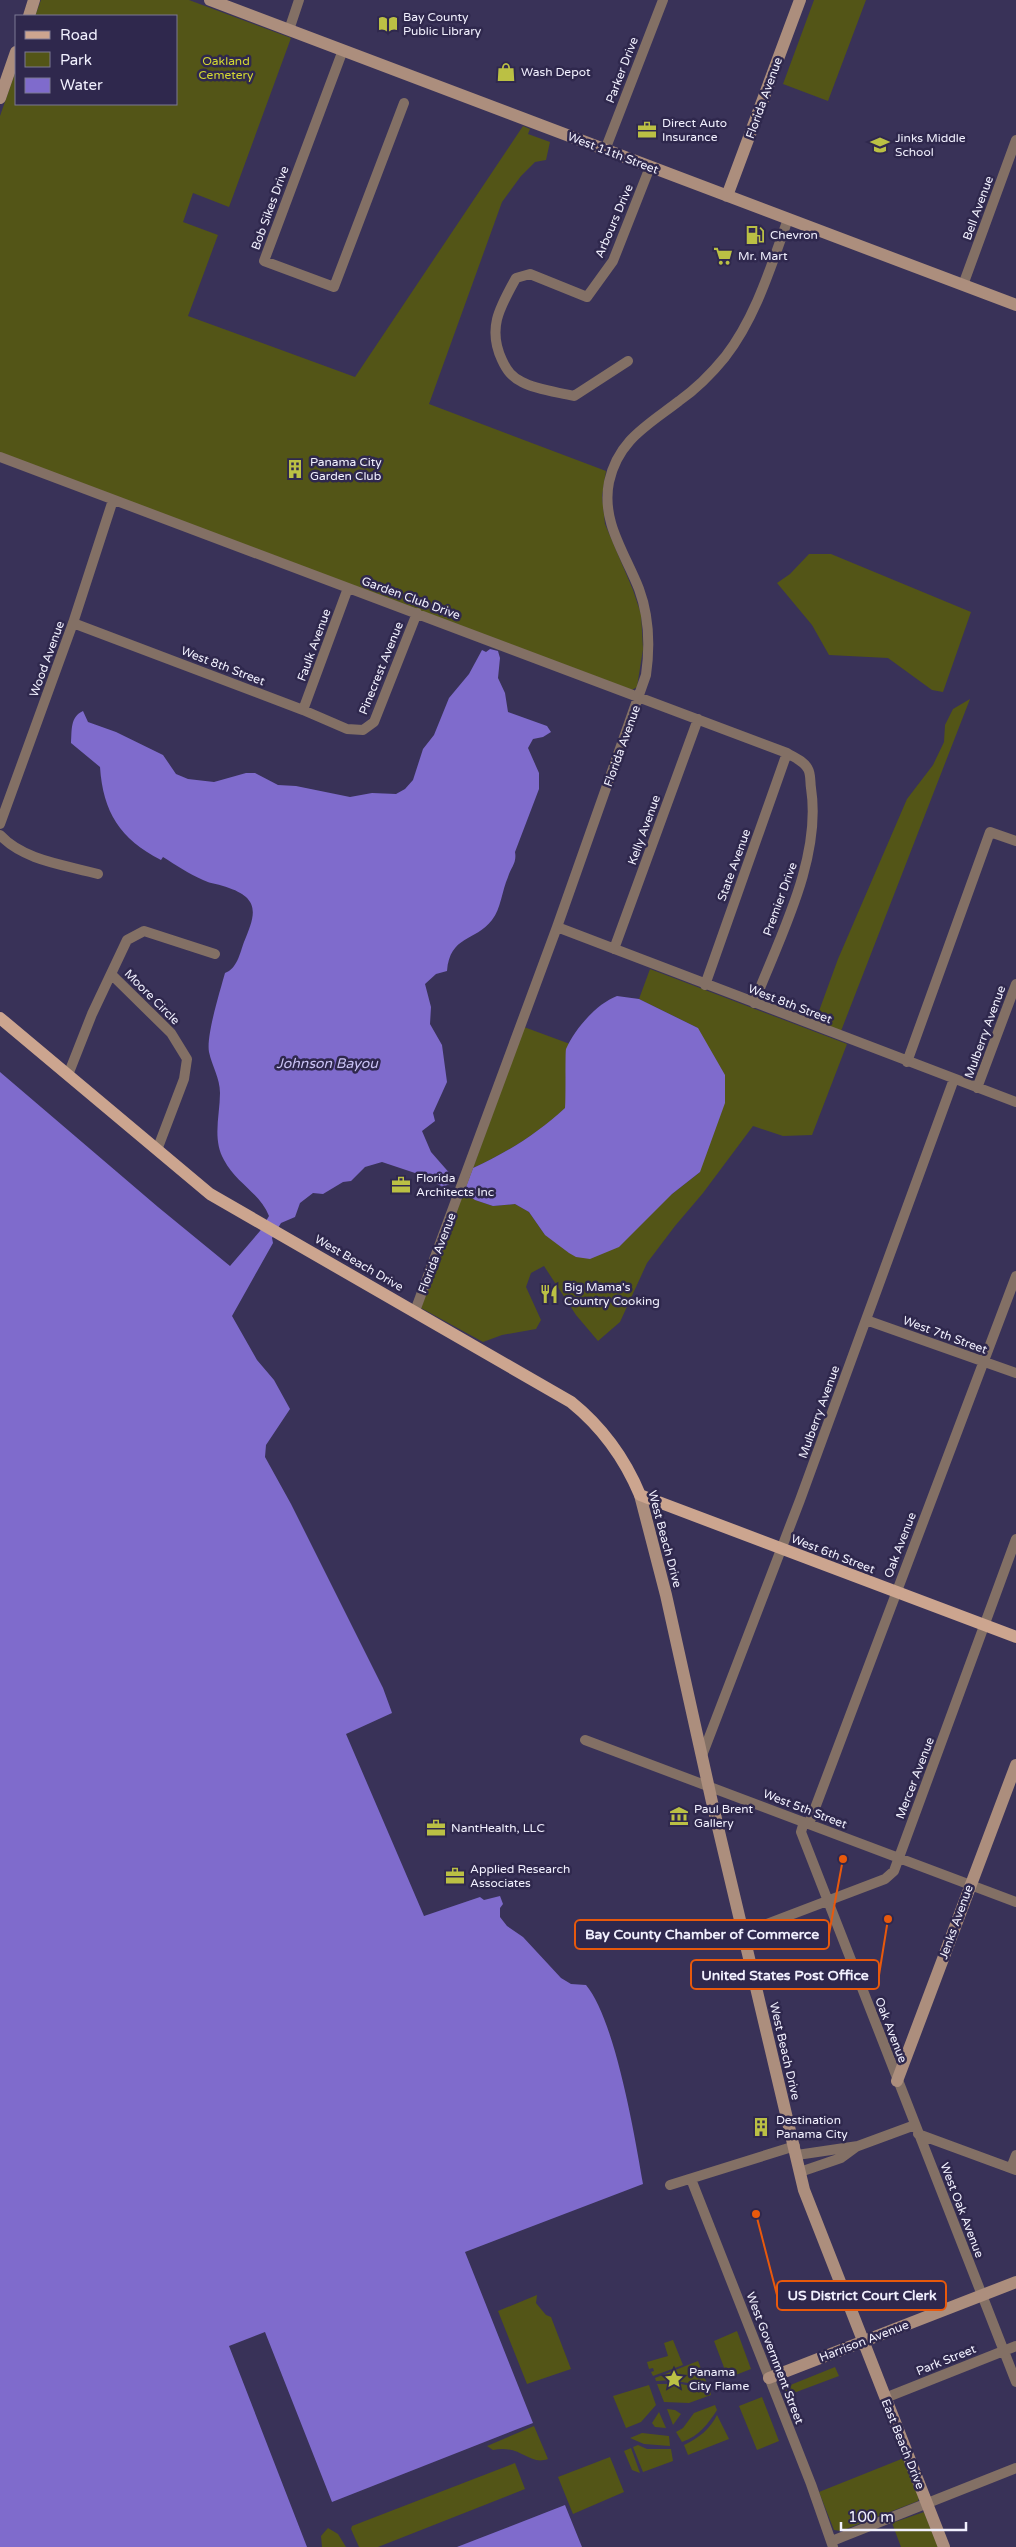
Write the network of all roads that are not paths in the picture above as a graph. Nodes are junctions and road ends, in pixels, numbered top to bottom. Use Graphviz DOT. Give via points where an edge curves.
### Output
graph roads {
  1 [pos="34,0"];
  2 [pos="210,0"];
  3 [pos="300,0"];
  4 [pos="662,0"];
  5 [pos="800,0"];
  6 [pos="29,15"];
  7 [pos="289,30"];
  8 [pos="343,50"];
  9 [pos="15,55"];
  10 [pos="0,96"];
  11 [pos="404,103"];
  12 [pos="1016,140"];
  13 [pos="605,150"];
  14 [pos="650,167"];
  15 [pos="728,196"];
  16 [pos="788,219"];
  17 [pos="963,285"];
  18 [pos="1016,305"];
  19 [pos="628,362"];
  20 [pos="1,460"];
  21 [pos="113,500"];
  22 [pos="348,588"];
  23 [pos="417,612"];
  24 [pos="73,623"];
  25 [pos="640,697"];
  26 [pos="303,710"];
  27 [pos="698,719"];
  28 [pos="363,730"];
  29 [pos="787,753"];
  30 [pos="809,770"];
  31 [pos="0,824"];
  32 [pos="0,835"];
  33 [pos="1016,841"];
  34 [pos="98,874"];
  35 [pos="556,927"];
  36 [pos="614,949"];
  37 [pos="215,954"];
  38 [pos="111,974"];
  39 [pos="705,984"];
  40 [pos="1016,984"];
  41 [pos="754,1003"];
  42 [pos="0,1018"];
  43 [pos="907,1062"];
  44 [pos="68,1075"];
  45 [pos="954,1079"];
  46 [pos="977,1088"];
  47 [pos="1016,1102"];
  48 [pos="157,1150"];
  49 [pos="1016,1276"];
  50 [pos="415,1311"];
  51 [pos="866,1320"];
  52 [pos="984,1362"];
  53 [pos="1016,1373"];
  54 [pos="640,1495"];
  55 [pos="1016,1539"];
  56 [pos="781,1549"];
  57 [pos="896,1592"];
  58 [pos="985,1626"];
  59 [pos="1016,1637"];
  60 [pos="586,1740"];
  61 [pos="703,1753"];
  62 [pos="1016,1765"];
  63 [pos="710,1787"];
  64 [pos="807,1823"];
  65 [pos="899,1858"];
  66 [pos="970,1885"];
  67 [pos="828,1901"];
  68 [pos="1016,1902"];
  69 [pos="743,1933"];
  70 [pos="897,2080"];
  71 [pos="916,2129"];
  72 [pos="858,2146"];
  73 [pos="796,2151"];
  74 [pos="1016,2155"];
  75 [pos="1013,2169"];
  76 [pos="800,2172"];
  77 [pos="691,2179"];
  78 [pos="670,2185"];
  79 [pos="1016,2282"];
  80 [pos="982,2295"];
  81 [pos="863,2341"];
  82 [pos="1016,2346"];
  83 [pos="1004,2350"];
  84 [pos="769,2378"];
  85 [pos="1016,2382"];
  86 [pos="885,2398"];
  87 [pos="1016,2468"];
  88 [pos="927,2503"];
  89 [pos="832,2544"];
  90 [pos="944,2547"];
  1 -- 6 [label="street"];
  2 -- 7 [label="street, West 11th Street"];
  3 -- 7 [label="street"];
  4 -- 13 [label="street, Parker Drive"];
  5 -- 15 [label="street, Florida Avenue"];
  7 -- 8 [label="street, West 11th Street"];
  8 -- 11 [label="street, Bob Sikes Drive" via="264,261 334,287"];
  8 -- 13 [label="street, West 11th Street"];
  9 -- 10 [label="street"];
  12 -- 17 [label="street, Bell Avenue"];
  13 -- 14 [label="street, West 11th Street"];
  14 -- 15 [label="street, West 11th Street"];
  14 -- 19 [label="street, Arbours Drive" via="613,261 588,296 530,274 516,278 494,329 496,348 508,372 524,383 574,396"];
  15 -- 16 [label="street, West 11th Street"];
  16 -- 17 [label="street, West 11th Street"];
  16 -- 25 [label="street, Florida Avenue" via="758,298 732,348 690,393 633,435 619,454 612,472 607,497 610,521 639,590 648,628 649,656"];
  17 -- 18 [label="street, West 11th Street"];
  20 -- 21 [label="street, Garden Club Drive"];
  21 -- 22 [label="street, Garden Club Drive"];
  21 -- 24 [label="street, Wood Avenue"];
  22 -- 23 [label="street, Garden Club Drive"];
  22 -- 26 [label="street, Faulk Avenue"];
  23 -- 25 [label="street, Garden Club Drive"];
  23 -- 28 [label="street, Pinecrest Avenue" via="374,722"];
  24 -- 26 [label="street, West 8th Street"];
  24 -- 31 [label="street, Wood Avenue"];
  25 -- 27 [label="street, Garden Club Drive"];
  25 -- 35 [label="street, Florida Avenue"];
  26 -- 28 [label="street, West 8th Street" via="347,729"];
  27 -- 29 [label="street, Garden Club Drive"];
  27 -- 36 [label="street, Kelly Avenue"];
  29 -- 30 [label="street, Garden Club Drive" via="803,762"];
  29 -- 39 [label="street, State Avenue"];
  30 -- 41 [label="street, Premier Drive" via="813,829 807,863"];
  32 -- 34 [label="street" via="8,844 31,856"];
  33 -- 43 [label="street" via="990,832"];
  35 -- 36 [label="street, West 8th Street"];
  35 -- 50 [label="street, Florida Avenue"];
  36 -- 39 [label="street, West 8th Street"];
  37 -- 38 [label="street, Moore Circle" via="144,932 127,940"];
  38 -- 44 [label="street, Moore Circle"];
  38 -- 48 [label="street, Moore Circle" via="171,1033 187,1059 184,1079"];
  39 -- 41 [label="street, West 8th Street"];
  40 -- 46 [label="street, Mulberry Avenue"];
  41 -- 43 [label="street, West 8th Street"];
  42 -- 44 [label="main road, West Beach Drive"];
  43 -- 45 [label="street, West 8th Street"];
  44 -- 48 [label="main road, West Beach Drive"];
  45 -- 46 [label="street, West 8th Street"];
  45 -- 51 [label="street, Mulberry Avenue"];
  46 -- 47 [label="street, West 8th Street"];
  48 -- 50 [label="main road, West Beach Drive" via="207,1192"];
  49 -- 52 [label="street, Oak Avenue"];
  50 -- 54 [label="main road, West Beach Drive" via="576,1406 613,1446"];
  51 -- 52 [label="street, West 7th Street"];
  51 -- 56 [label="street, Mulberry Avenue"];
  52 -- 53 [label="street, West 7th Street"];
  52 -- 57 [label="street, Oak Avenue"];
  54 -- 56 [label="main road, West 6th Street"];
  54 -- 61 [label="street, West Beach Drive"];
  55 -- 58 [label="street, Mercer Avenue"];
  56 -- 57 [label="main road, West 6th Street"];
  56 -- 61 [label="street, Mulberry Avenue"];
  57 -- 58 [label="main road, West 6th Street"];
  57 -- 64 [label="street, Oak Avenue"];
  58 -- 59 [label="main road, West 6th Street"];
  58 -- 65 [label="street, Mercer Avenue"];
  60 -- 63 [label="street, West 5th Street"];
  61 -- 63 [label="street, West Beach Drive"];
  62 -- 66 [label="street, Jenks Avenue"];
  63 -- 64 [label="street, West 5th Street"];
  63 -- 69 [label="street, West Beach Drive"];
  64 -- 65 [label="street, West 5th Street"];
  64 -- 67 [label="street, Oak Avenue" via="801,1832"];
  65 -- 66 [label="street, West 5th Street"];
  65 -- 67 [label="street, Mercer Avenue" via="888,1878"];
  66 -- 68 [label="street, West 5th Street"];
  66 -- 70 [label="street, Jenks Avenue"];
  67 -- 69 [label="street, Mercer Avenue"];
  67 -- 70 [label="street, Oak Avenue"];
  69 -- 73 [label="street, West Beach Drive"];
  70 -- 71 [label="street, Oak Avenue"];
  71 -- 72 [label="street"];
  71 -- 75 [label="street"];
  71 -- 80 [label="street, West Oak Avenue"];
  72 -- 73 [label="street"];
  72 -- 76 [label="street" via="841,2158"];
  73 -- 76 [label="street, West Beach Drive"];
  73 -- 77 [label="street"];
  74 -- 75 [label="street"];
  76 -- 81 [label="street, West Beach Drive" via="806,2196"];
  77 -- 78 [label="street"];
  77 -- 84 [label="street, West Government Street"];
  79 -- 80 [label="street, Harrison Avenue"];
  80 -- 81 [label="street, Harrison Avenue"];
  80 -- 83 [label="street"];
  81 -- 84 [label="street, Harrison Avenue"];
  81 -- 86 [label="street, East Beach Drive"];
  82 -- 83 [label="street, Park Street"];
  83 -- 85 [label="street"];
  83 -- 86 [label="street, Park Street"];
  84 -- 89 [label="street, West Government Street"];
  86 -- 88 [label="street, East Beach Drive"];
  87 -- 88 [label="street"];
  88 -- 89 [label="street"];
  88 -- 90 [label="street, East Beach Drive"];
}
